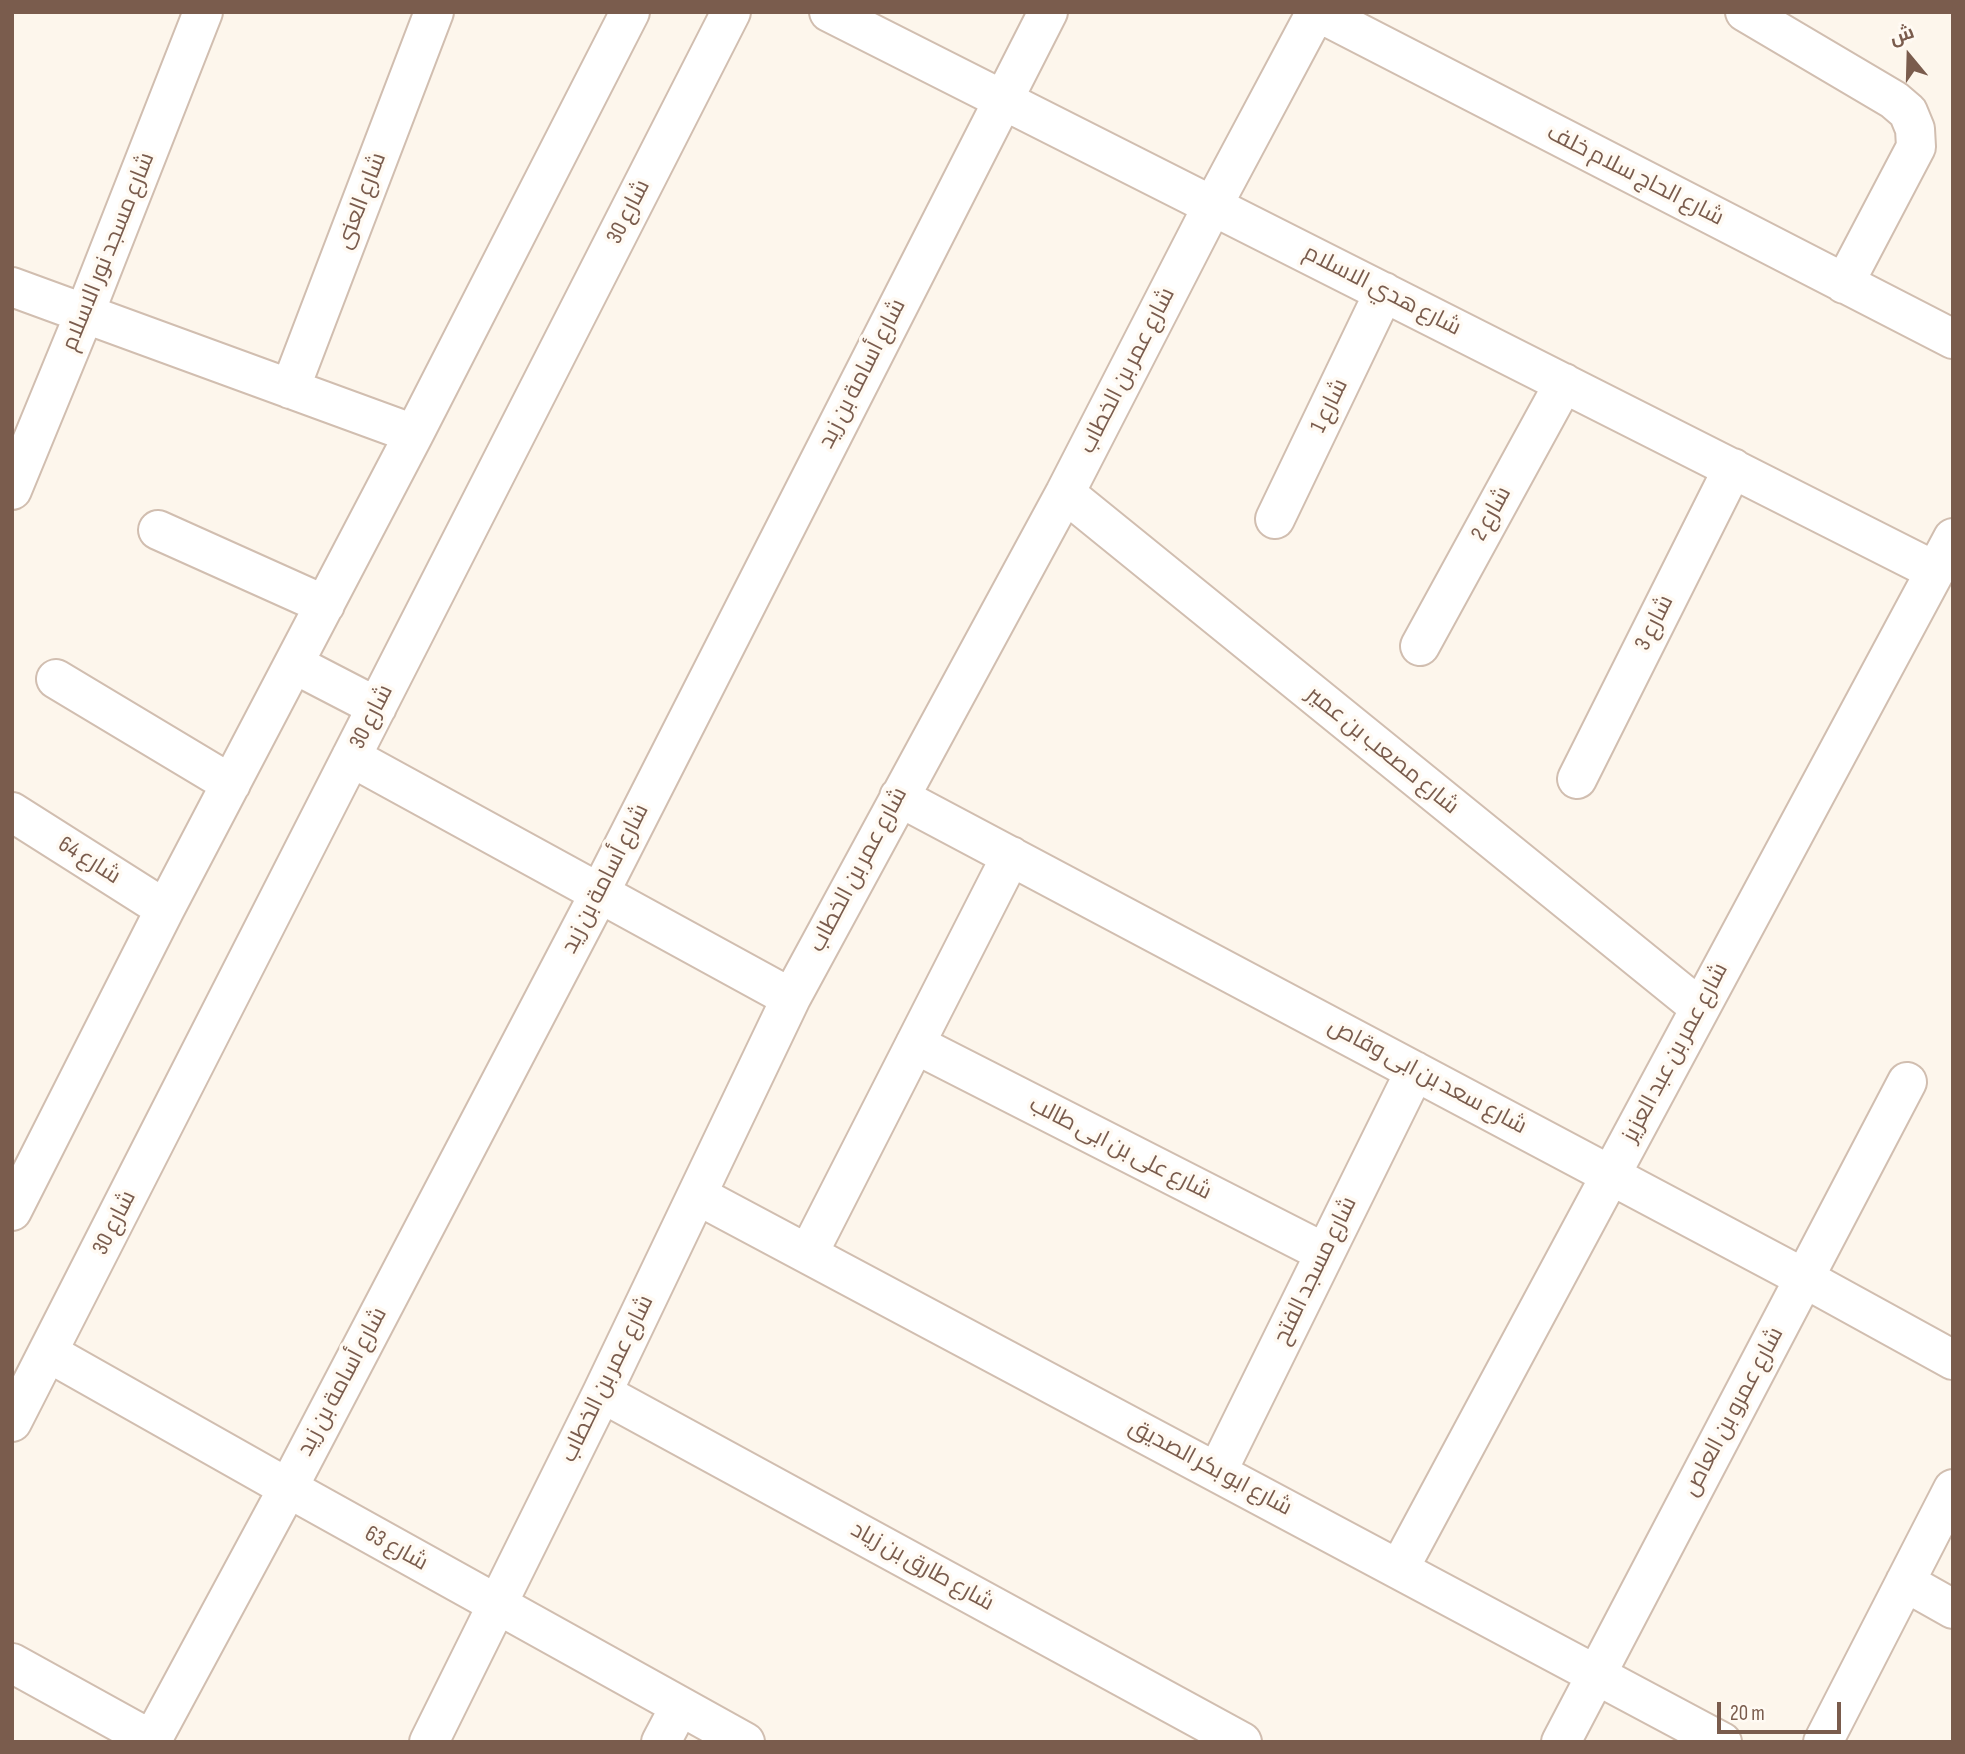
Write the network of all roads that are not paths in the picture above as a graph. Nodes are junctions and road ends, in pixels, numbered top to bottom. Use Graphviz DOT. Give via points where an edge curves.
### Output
graph roads {
  1 [pos="203,12"];
  2 [pos="434,12"];
  3 [pos="630,12"];
  4 [pos="731,12"];
  5 [pos="829,12"];
  6 [pos="1048,12"];
  7 [pos="1317,12"];
  8 [pos="1745,12"];
  9 [pos="1002,98"];
  10 [pos="1213,205"];
  11 [pos="1844,284"];
  12 [pos="12,287"];
  13 [pos="1384,292"];
  14 [pos="84,315"];
  15 [pos="1953,339"];
  16 [pos="1564,383"];
  17 [pos="290,389"];
  18 [pos="414,434"];
  19 [pos="1733,468"];
  20 [pos="12,490"];
  21 [pos="1065,493"];
  22 [pos="1275,519"];
  23 [pos="158,530"];
  24 [pos="1953,538"];
  25 [pos="1935,571"];
  26 [pos="325,605"];
  27 [pos="1420,646"];
  28 [pos="295,664"];
  29 [pos="56,679"];
  30 [pos="377,707"];
  31 [pos="351,757"];
  32 [pos="1577,779"];
  33 [pos="231,784"];
  34 [pos="899,797"];
  35 [pos="18,828"];
  36 [pos="1011,856"];
  37 [pos="599,894"];
  38 [pos="165,909"];
  39 [pos="791,998"];
  40 [pos="1700,1008"];
  41 [pos="915,1044"];
  42 [pos="1415,1071"];
  43 [pos="1907,1082"];
  44 [pos="1611,1176"];
  45 [pos="697,1195"];
  46 [pos="12,1211"];
  47 [pos="1325,1253"];
  48 [pos="808,1254"];
  49 [pos="1804,1278"];
  50 [pos="49,1353"];
  51 [pos="1953,1360"];
  52 [pos="602,1393"];
  53 [pos="12,1422"];
  54 [pos="1217,1472"];
  55 [pos="288,1488"];
  56 [pos="1953,1489"];
  57 [pos="1399,1569"];
  58 [pos="1905,1582"];
  59 [pos="498,1605"];
  60 [pos="1953,1609"];
  61 [pos="12,1663"];
  62 [pos="1596,1675"];
  63 [pos="680,1706"];
  64 [pos="153,1741"];
  65 [pos="429,1742"];
  66 [pos="661,1742"];
  67 [pos="745,1742"];
  68 [pos="1242,1742"];
  69 [pos="1561,1742"];
  70 [pos="1722,1742"];
  71 [pos="1822,1742"];
  1 -- 14 [label="street, شارع مسجد نور الاسلام"];
  2 -- 17 [label="street, شارع العنى"];
  3 -- 18 [label="street"];
  4 -- 30 [label="street, شارع 30"];
  5 -- 9 [label="street, شارع هدي الاسلام"];
  6 -- 9 [label="street, شارع أسامة بن زيد"];
  7 -- 10 [label="street, شارع عمر بن الخطاب"];
  7 -- 11 [label="street, شارع الحاج سلام خلف"];
  8 -- 11 [label="street" via="1894,100 1908,113 1915,129 1916,147"];
  9 -- 10 [label="street, شارع هدي الاسلام"];
  9 -- 37 [label="street, شارع أسامة بن زيد"];
  10 -- 13 [label="street, شارع هدي الاسلام"];
  10 -- 21 [label="street, شارع عمر بن الخطاب"];
  11 -- 15 [label="street, شارع الحاج سلام خلف"];
  12 -- 14 [label="street"];
  13 -- 16 [label="street, شارع هدي الاسلام"];
  13 -- 22 [label="street, شارع 1"];
  14 -- 17 [label="street"];
  14 -- 20 [label="street, شارع مسجد نور الاسلام"];
  16 -- 19 [label="street, شارع هدي الاسلام"];
  16 -- 27 [label="street, شارع 2"];
  17 -- 18 [label="street"];
  18 -- 26 [label="street"];
  19 -- 25 [label="street, شارع هدي الاسلام"];
  19 -- 32 [label="street, شارع 3"];
  21 -- 34 [label="street, شارع عمر بن الخطاب"];
  21 -- 40 [label="street, شارع مصعب بن عمير"];
  23 -- 26 [label="street"];
  24 -- 25 [label="street, شارع عمر بن عبد العزيز"];
  25 -- 40 [label="street, شارع عمر بن عبد العزيز"];
  26 -- 28 [label="street"];
  28 -- 30 [label="street"];
  28 -- 33 [label="street"];
  29 -- 33 [label="street"];
  30 -- 31 [label="street, شارع 30"];
  31 -- 37 [label="street"];
  31 -- 50 [label="street, شارع 30"];
  33 -- 38 [label="street"];
  34 -- 36 [label="street, شارع سعد بن ابى وقاص"];
  34 -- 39 [label="street, شارع عمر بن الخطاب"];
  35 -- 38 [label="street, شارع 64"];
  36 -- 41 [label="street"];
  36 -- 42 [label="street, شارع سعد بن ابى وقاص"];
  37 -- 39 [label="street"];
  37 -- 55 [label="street, شارع أسامة بن زيد"];
  38 -- 46 [label="street"];
  39 -- 45 [label="street, شارع عمر بن الخطاب"];
  40 -- 44 [label="street, شارع عمر بن عبد العزيز"];
  41 -- 47 [label="street, شارع على بن ابى طالب"];
  41 -- 48 [label="street"];
  42 -- 44 [label="street, شارع سعد بن ابى وقاص"];
  42 -- 47 [label="street, شارع مسجد الفتح"];
  43 -- 49 [label="street, شارع عمرو بن العاص"];
  44 -- 49 [label="street, شارع سعد بن ابى وقاص"];
  44 -- 57 [label="street, شارع عمر بن عبد العزيز"];
  45 -- 48 [label="street, شارع ابو بكر الصديق"];
  45 -- 52 [label="street, شارع عمر بن الخطاب"];
  47 -- 54 [label="street, شارع مسجد الفتح"];
  48 -- 54 [label="street, شارع ابو بكر الصديق"];
  49 -- 51 [label="street, شارع سعد بن ابى وقاص"];
  49 -- 62 [label="street, شارع عمرو بن العاص"];
  50 -- 53 [label="street, شارع 30"];
  50 -- 55 [label="street, شارع 63"];
  52 -- 59 [label="street, شارع عمر بن الخطاب"];
  52 -- 68 [label="street, شارع طارق بن زياد"];
  54 -- 57 [label="street, شارع ابو بكر الصديق"];
  55 -- 59 [label="street, شارع 63"];
  55 -- 64 [label="street, شارع أسامة بن زيد"];
  56 -- 58 [label="street"];
  57 -- 62 [label="street, شارع ابو بكر الصديق"];
  58 -- 60 [label="street"];
  58 -- 71 [label="street"];
  59 -- 63 [label="street, شارع 63"];
  59 -- 65 [label="street, شارع عمر بن الخطاب"];
  61 -- 64 [label="street"];
  62 -- 69 [label="street, شارع عمرو بن العاص"];
  62 -- 70 [label="street, شارع ابو بكر الصديق"];
  63 -- 66 [label="street"];
  63 -- 67 [label="street, شارع 63"];
}
